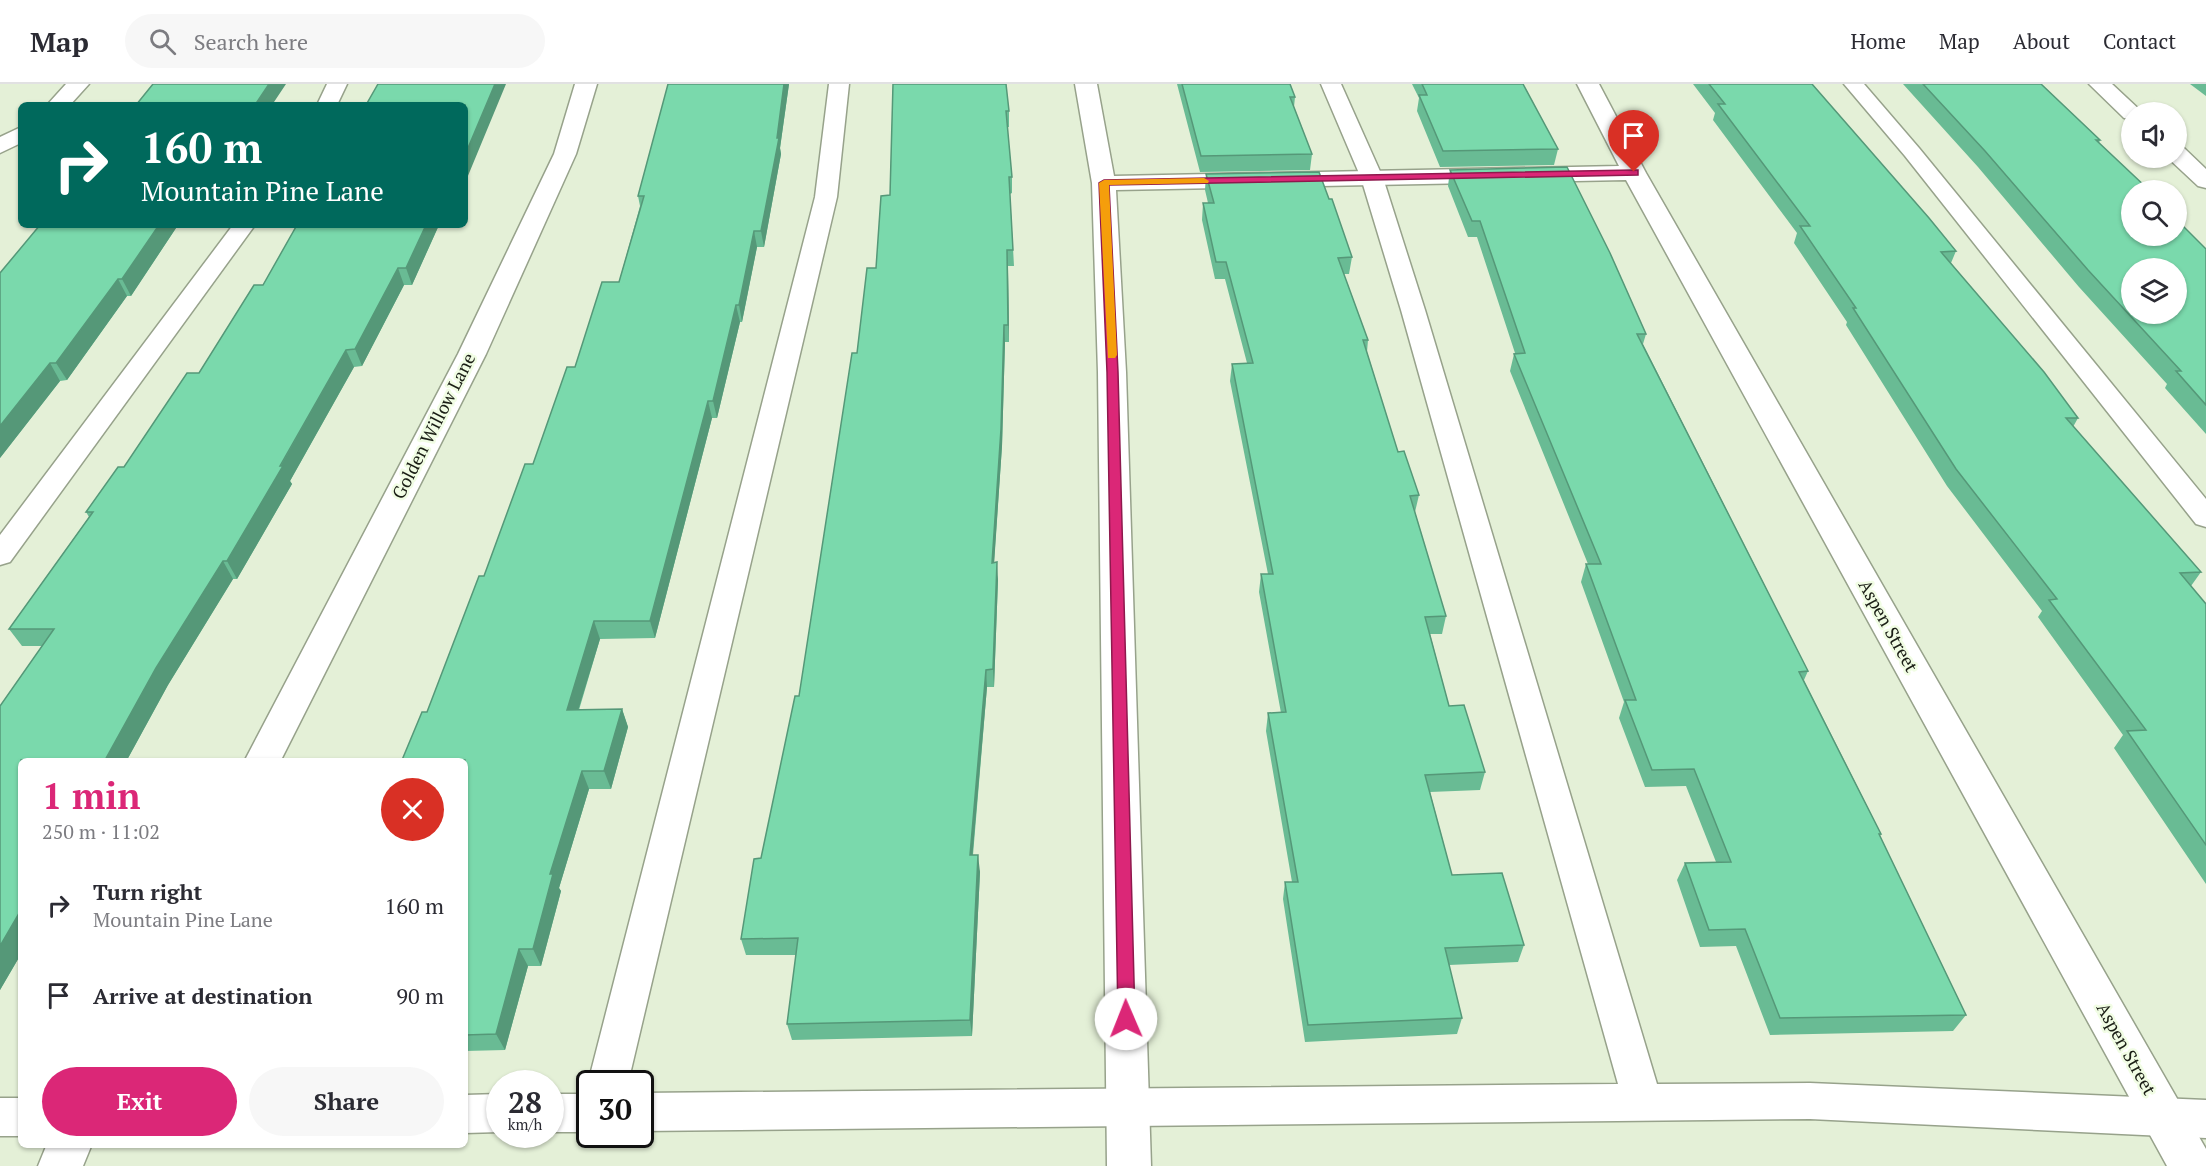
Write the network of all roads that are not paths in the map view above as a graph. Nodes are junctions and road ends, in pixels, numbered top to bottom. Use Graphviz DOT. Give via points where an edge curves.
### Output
graph roads {
  1 [pos="78,84"];
  2 [pos="338,84"];
  3 [pos="586,84"];
  4 [pos="839,84"];
  5 [pos="1086,84"];
  6 [pos="1331,84"];
  7 [pos="1588,84"];
  8 [pos="1854,84"];
  9 [pos="2100,84"];
  10 [pos="61,102"];
  11 [pos="329,102"];
  12 [pos="2121,103"];
  13 [pos="18,136"];
  14 [pos="0,146"];
  15 [pos="2187,163"];
  16 [pos="1634,172"];
  17 [pos="1372,178"];
  18 [pos="2206,181"];
  19 [pos="1104,183"];
  20 [pos="242,228"];
  21 [pos="2206,518"];
  22 [pos="0,555"];
  23 [pos="264,758"];
  24 [pos="611,1070"];
  25 [pos="1643,1103"];
  26 [pos="1128,1107"];
  27 [pos="654,1112"];
  28 [pos="486,1113"];
  29 [pos="468,1114"];
  30 [pos="2164,1116"];
  31 [pos="0,1117"];
  32 [pos="18,1117"];
  33 [pos="2206,1119"];
  34 [pos="68,1148"];
  35 [pos="60,1166"];
  36 [pos="1129,1166"];
  37 [pos="2191,1166"];
  1 -- 10 [label="street"];
  2 -- 11 [label="lane"];
  3 -- 23 [label="street, Golden Willow Lane" via="565,154 472,354"];
  4 -- 24 [label="lane" via="826,198"];
  5 -- 19 [label="street"];
  6 -- 17 [label="lane"];
  7 -- 16 [label="street, Aspen Street"];
  8 -- 21 [label="lane"];
  9 -- 12 [label="street"];
  13 -- 14 [label="street"];
  15 -- 18 [label="street"];
  16 -- 17 [label="street"];
  16 -- 30 [label="street, Aspen Street"];
  17 -- 19 [label="street"];
  17 -- 25 [label="lane"];
  19 -- 26 [label="street" via="1112,372"];
  20 -- 22 [label="lane"];
  25 -- 26 [label="lane"];
  25 -- 30 [label="lane" via="1810,1101"];
  26 -- 27 [label="lane"];
  26 -- 36 [label="street"];
  28 -- 29 [label="lane"];
  30 -- 33 [label="lane"];
  30 -- 37 [label="street, Aspen Street"];
  31 -- 32 [label="lane"];
  34 -- 35 [label="street"];
}
